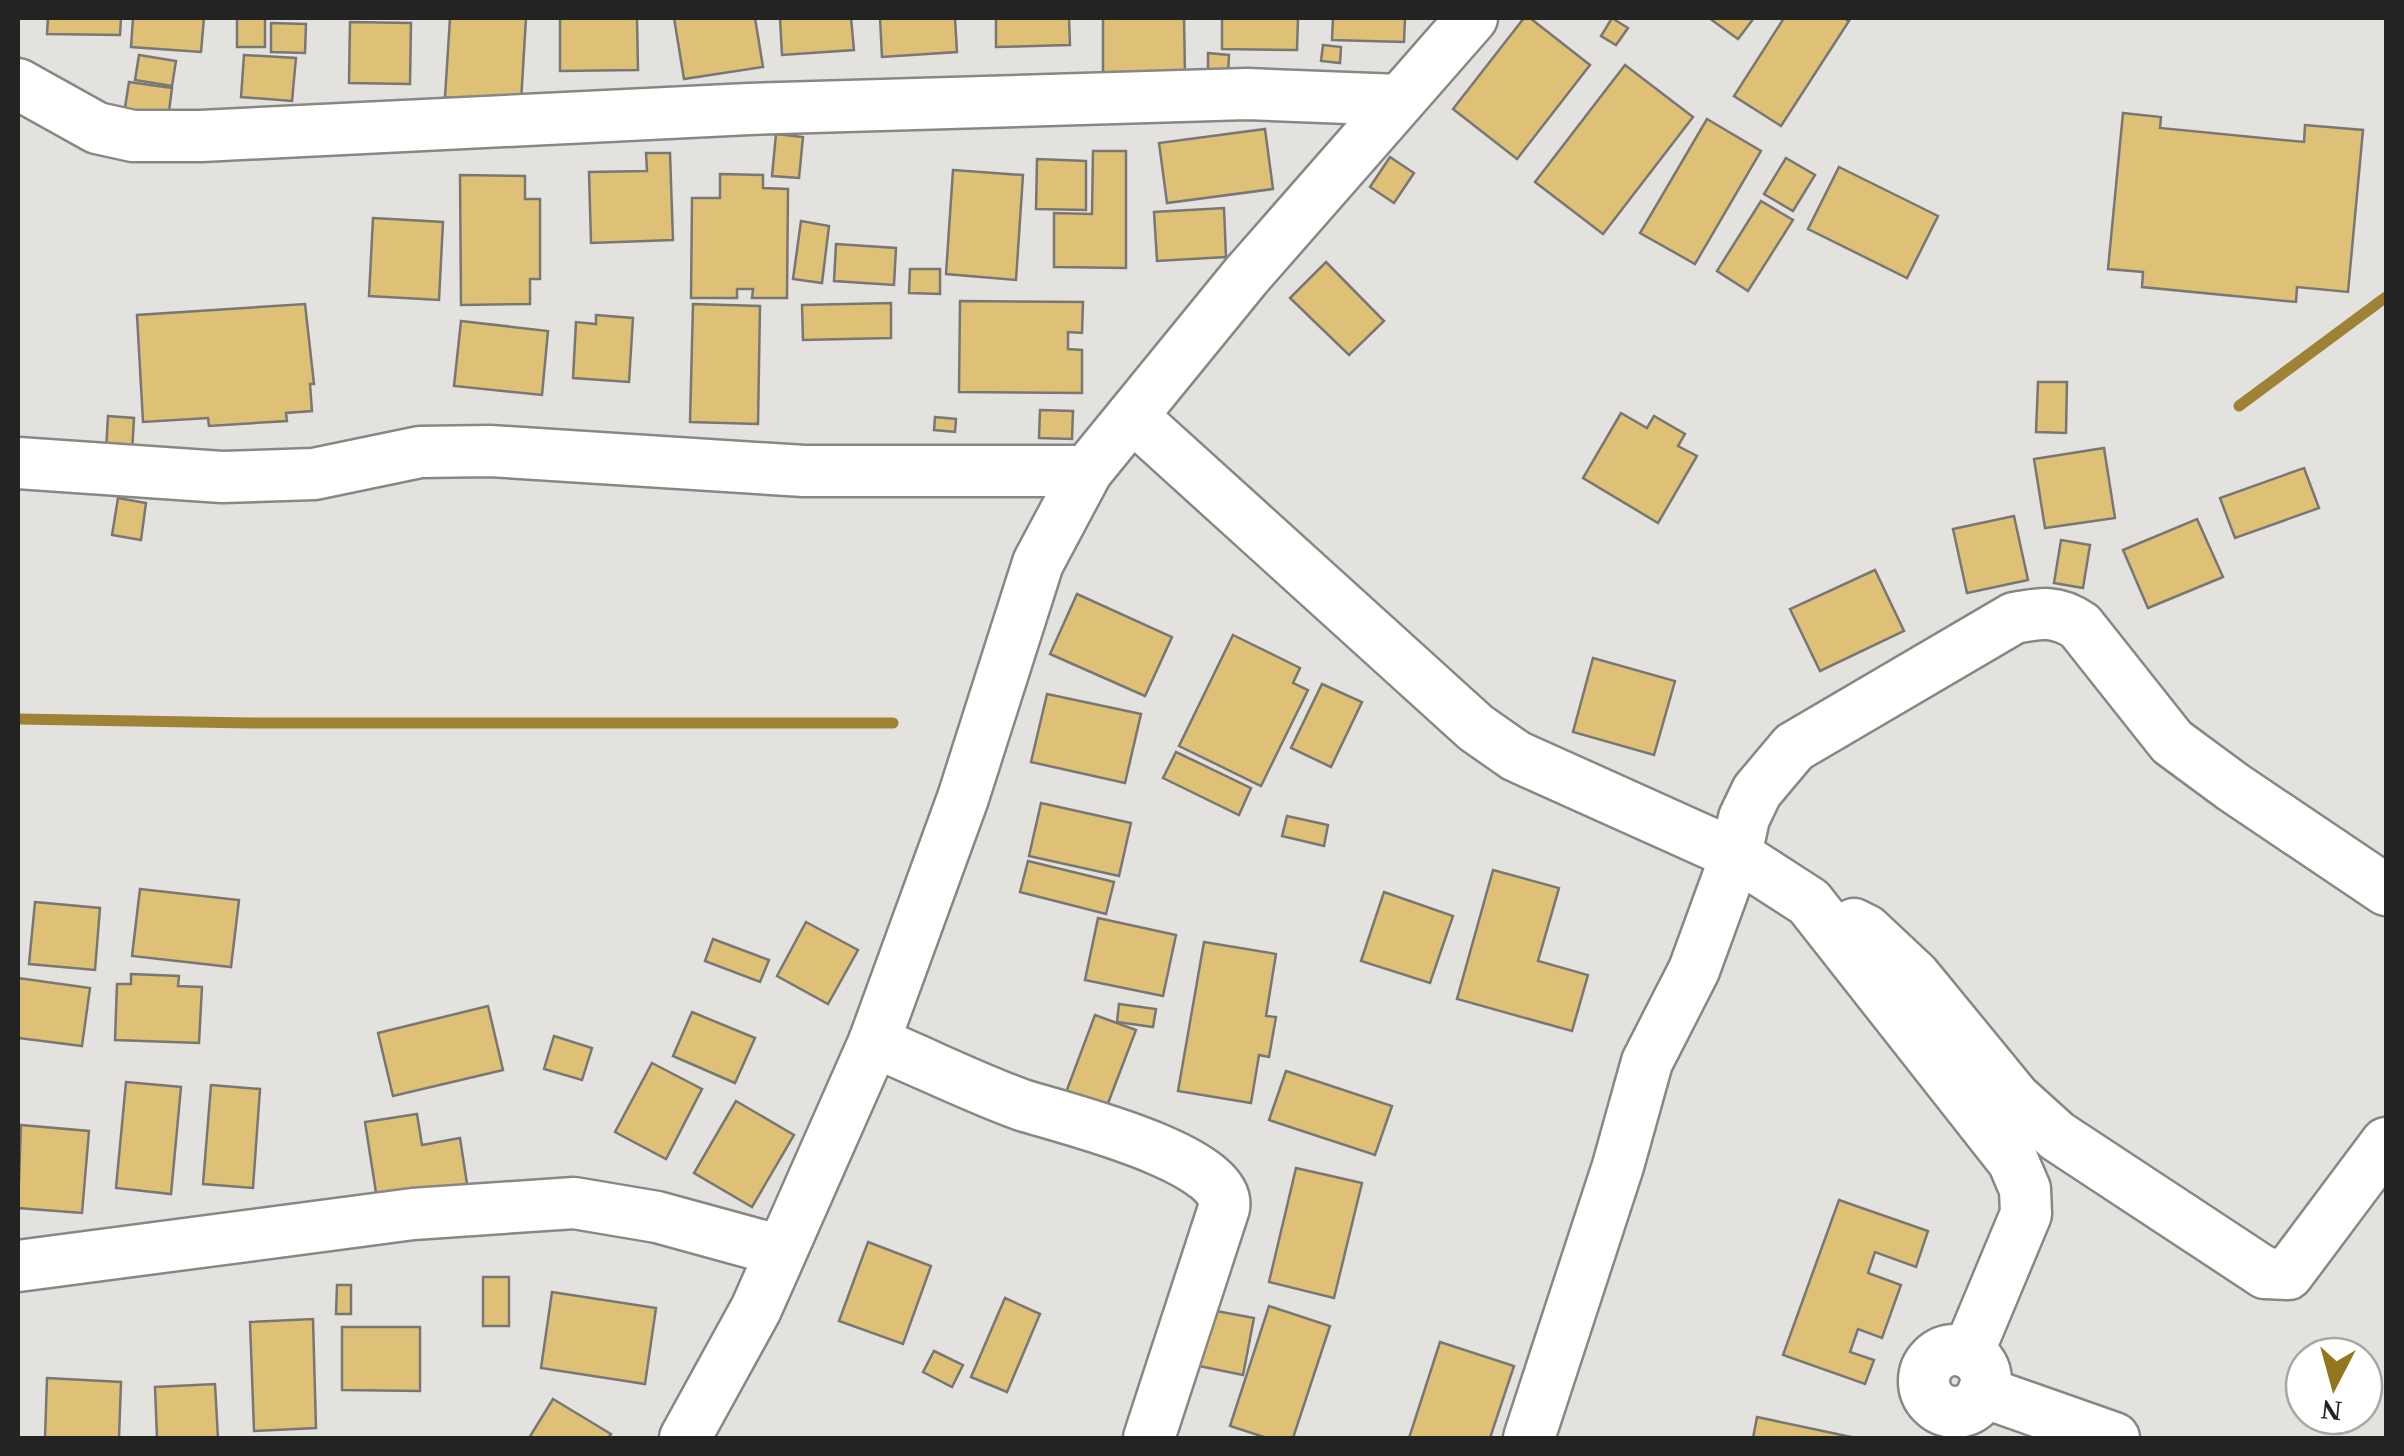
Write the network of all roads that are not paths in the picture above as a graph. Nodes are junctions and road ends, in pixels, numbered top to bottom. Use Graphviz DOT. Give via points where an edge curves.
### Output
graph roads {
  1 [pos="1472,18"];
  2 [pos="18,84"];
  3 [pos="1399,100"];
  4 [pos="1132,416"];
  5 [pos="18,463"];
  6 [pos="1088,472"];
  7 [pos="1736,855"];
  8 [pos="2386,890"];
  9 [pos="1809,902"];
  10 [pos="874,1042"];
  11 [pos="2386,1143"];
  12 [pos="782,1251"];
  13 [pos="18,1266"];
  14 [pos="1959,1398"];
  15 [pos="685,1438"];
  16 [pos="1149,1438"];
  17 [pos="1529,1438"];
  18 [pos="2114,1438"];
  1 -- 3 [label="street"];
  2 -- 3 [label="street" via="97,128 133,136 1248,94"];
  3 -- 4 [label="street"];
  4 -- 6 [label="street"];
  4 -- 7 [label="street" via="1476,728 1516,756"];
  5 -- 6 [label="street" via="222,477 314,474 420,452 490,452 804,471"];
  6 -- 10 [label="street" via="1038,563 963,798"];
  7 -- 8 [label="street" via="1757,791 1794,747 2014,618 2042,612 2062,614 2080,626 2172,742"];
  7 -- 9 [label="street"];
  7 -- 17 [label="street" via="1694,970 1647,1062"];
  9 -- 11 [label="street" via="1866,930 1915,976 2015,1098 2057,1136 2265,1273 2288,1274"];
  9 -- 14 [label="street" via="2013,1161 2025,1189 2026,1214"];
  10 -- 12 [label="street"];
  10 -- 16 [label="street" via="1022,1104 1156,1147 1226,1199"];
  12 -- 13 [label="street" via="657,1216 574,1203 413,1214"];
  12 -- 15 [label="street"];
  14 -- 18 [label="street"];
}
